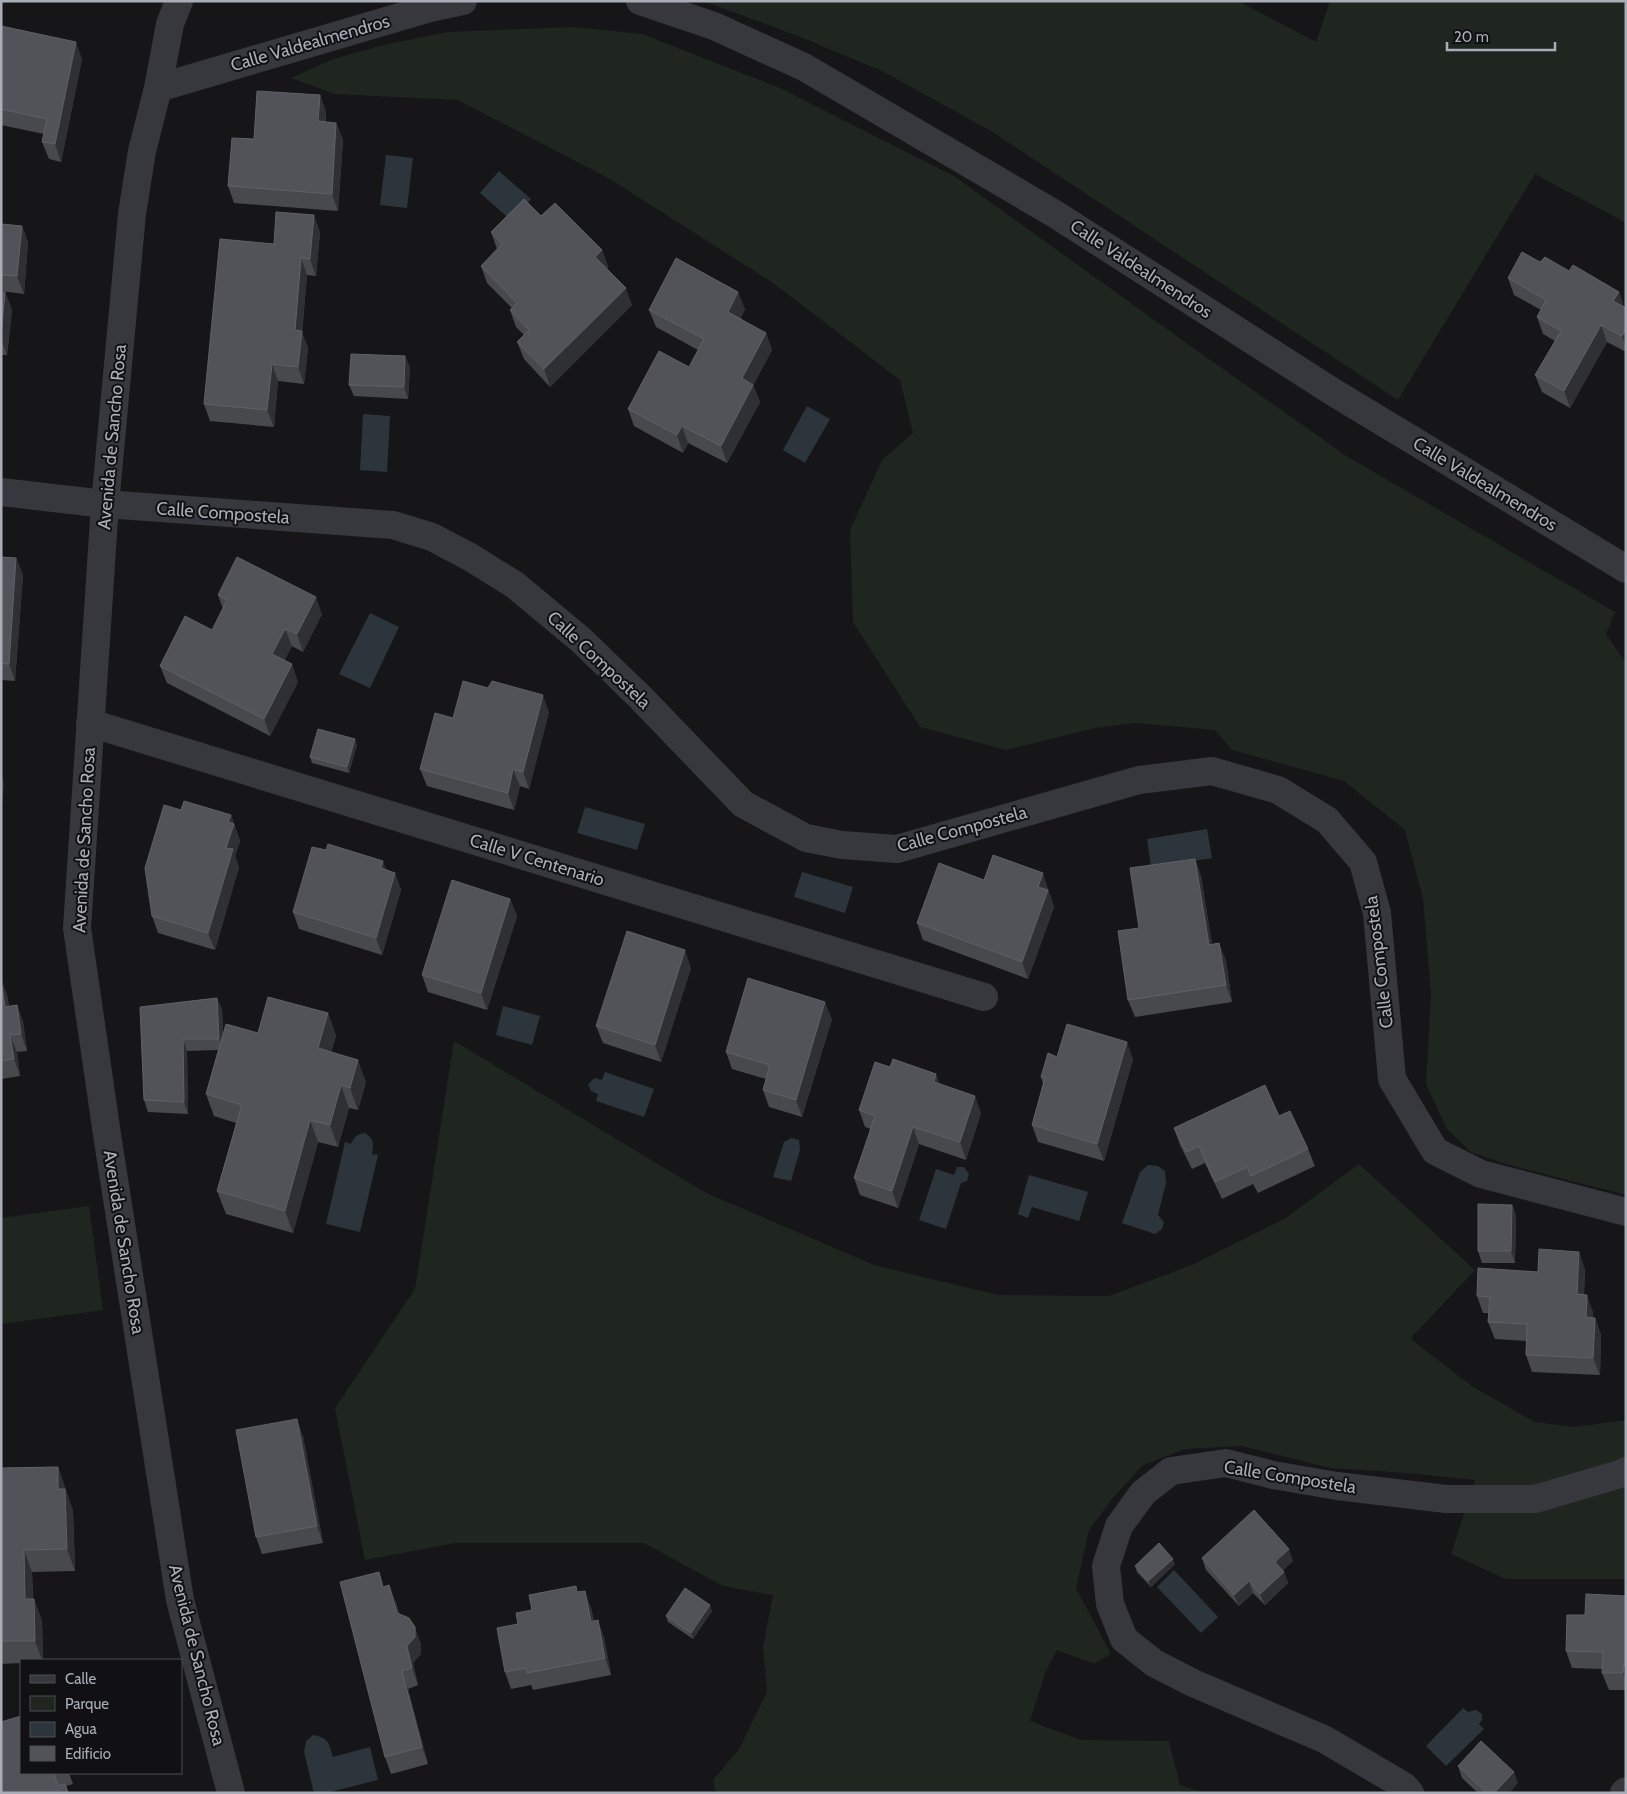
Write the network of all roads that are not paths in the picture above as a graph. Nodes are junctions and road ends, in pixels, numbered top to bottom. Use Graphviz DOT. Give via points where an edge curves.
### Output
graph roads {
  1 [pos="179,1"];
  2 [pos="463,1"];
  3 [pos="640,1"];
  4 [pos="158,88"];
  5 [pos="1,492"];
  6 [pos="105,504"];
  7 [pos="1626,569"];
  8 [pos="90,723"];
  9 [pos="984,997"];
  10 [pos="1626,1212"];
  11 [pos="1626,1471"];
  12 [pos="231,1793"];
  13 [pos="1410,1793"];
  1 -- 4 [label="street, Avenida de Sancho Rosa" via="170,24"];
  2 -- 4 [label="street, Calle Valdealmendros"];
  3 -- 7 [label="street, Calle Valdealmendros" via="714,26 804,67 1055,214 1333,392"];
  4 -- 6 [label="street, Avenida de Sancho Rosa" via="142,151 132,214"];
  5 -- 6 [label="street, Calle Compostela"];
  6 -- 8 [label="street, Avenida de Sancho Rosa"];
  6 -- 10 [label="street, Calle Compostela" via="393,525 432,537 515,585 581,640 743,804 806,838 842,845 897,849 1139,780 1212,772 1278,790 1327,820 1363,862 1377,914 1392,1079 1435,1151 1481,1174"];
  8 -- 9 [label="street, Calle V Centenario"];
  8 -- 12 [label="street, Avenida de Sancho Rosa" via="77,928 180,1600"];
  11 -- 13 [label="street, Calle Compostela" via="1535,1499 1446,1500 1273,1475 1226,1463 1171,1471 1143,1493 1119,1526 1106,1566 1110,1604 1124,1640 1154,1663 1194,1683 1324,1739 1404,1786"];
}
